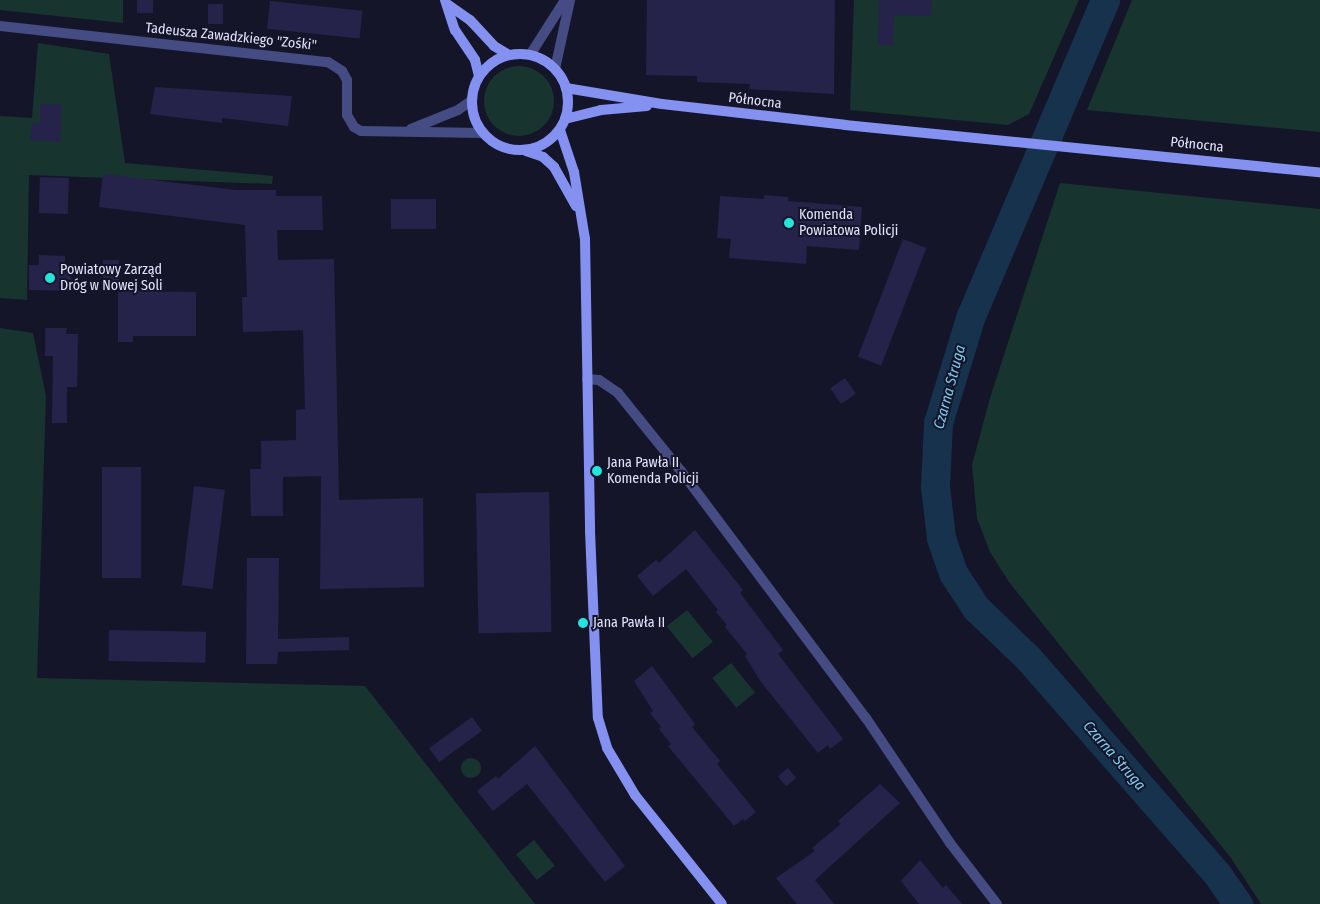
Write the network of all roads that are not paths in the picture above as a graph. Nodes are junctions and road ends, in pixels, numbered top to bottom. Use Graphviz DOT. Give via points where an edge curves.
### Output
graph roads {
  1 [pos="564,0"];
  2 [pos="570,0"];
  3 [pos="446,2"];
  4 [pos="0,26"];
  5 [pos="508,55"];
  6 [pos="530,55"];
  7 [pos="555,69"];
  8 [pos="479,76"];
  9 [pos="566,88"];
  10 [pos="471,101"];
  11 [pos="662,104"];
  12 [pos="565,119"];
  13 [pos="409,130"];
  14 [pos="560,130"];
  15 [pos="482,133"];
  16 [pos="526,151"];
  17 [pos="1320,172"];
  18 [pos="581,216"];
  19 [pos="587,378"];
  20 [pos="722,904"];
  21 [pos="997,904"];
  1 -- 6 [label="street"];
  2 -- 7 [label="street"];
  3 -- 5 [label="street"];
  3 -- 8 [label="street" via="456,30 475,60"];
  4 -- 13 [label="street, Tadeusza Zawadzkiego \"Zośki\"" via="328,62 342,71 347,80 348,115 354,127 370,132"];
  5 -- 6 [label="street"];
  5 -- 8 [label="street" via="492,63"];
  6 -- 7 [label="street"];
  7 -- 9 [label="street"];
  8 -- 10 [label="street"];
  9 -- 11 [label="street"];
  9 -- 12 [label="street"];
  10 -- 13 [label="street" via="450,114"];
  10 -- 15 [label="street" via="474,118"];
  11 -- 12 [label="street" via="601,110"];
  11 -- 17 [label="street, Północna"];
  12 -- 14 [label="street"];
  13 -- 15 [label="street" via="442,134"];
  14 -- 16 [label="street" via="551,140"];
  14 -- 18 [label="street" via="574,172"];
  15 -- 16 [label="street" via="494,144"];
  16 -- 18 [label="street" via="543,157 554,167"];
  18 -- 19 [label="street" via="585,239"];
  19 -- 20 [label="street" via="598,718 607,748 635,795"];
  19 -- 21 [label="street" via="606,383 618,393 681,471 866,718 950,843"];
}
